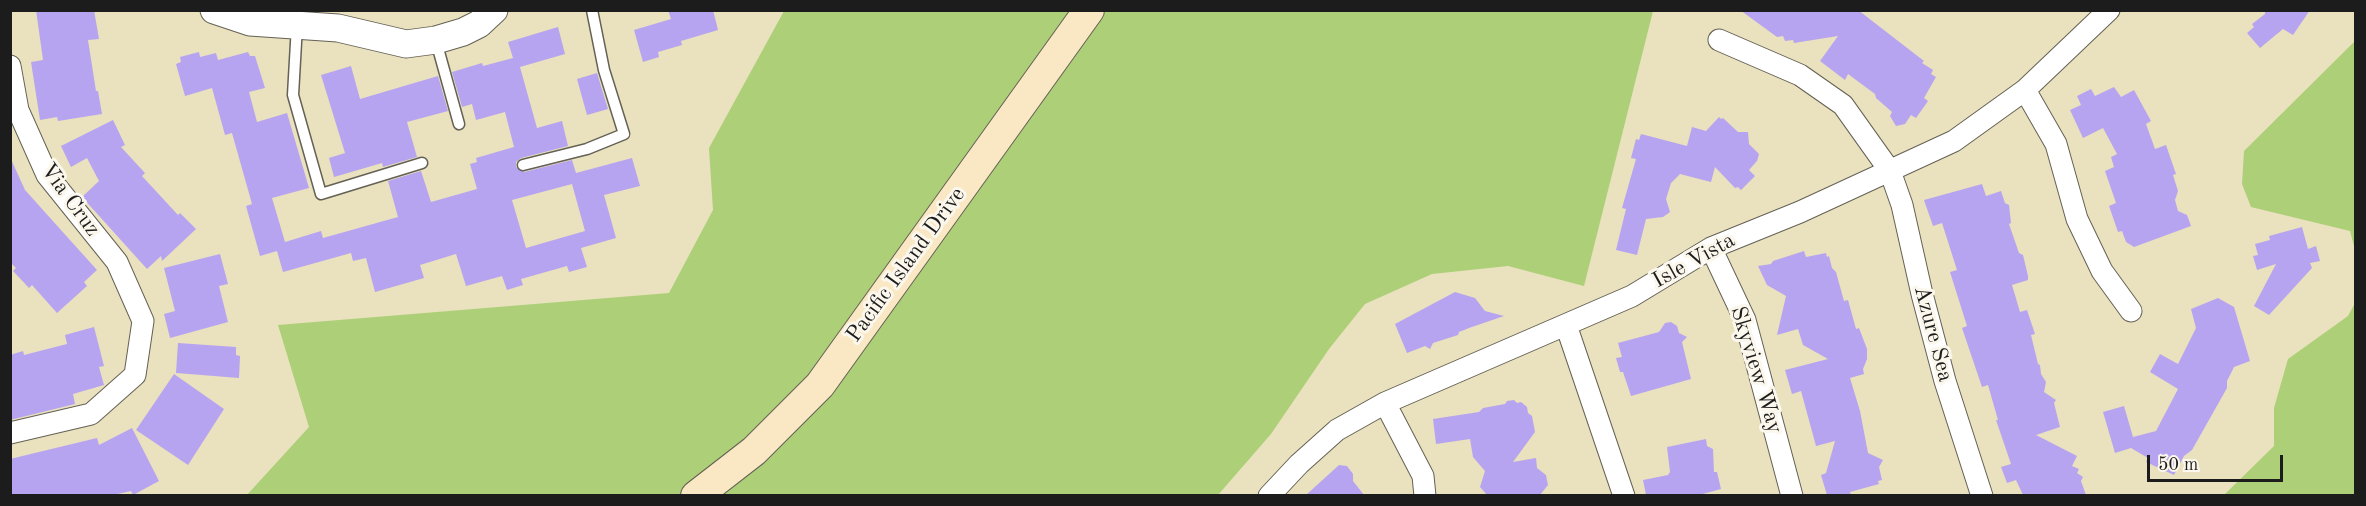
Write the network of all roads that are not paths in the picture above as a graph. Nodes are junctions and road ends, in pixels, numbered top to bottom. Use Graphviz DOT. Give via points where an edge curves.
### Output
graph roads {
  1 [pos="214,10"];
  2 [pos="494,10"];
  3 [pos="592,10"];
  4 [pos="1089,10"];
  5 [pos="2109,10"];
  6 [pos="297,25"];
  7 [pos="436,40"];
  8 [pos="1719,40"];
  9 [pos="10,66"];
  10 [pos="2025,90"];
  11 [pos="459,124"];
  12 [pos="422,163"];
  13 [pos="523,165"];
  14 [pos="1890,171"];
  15 [pos="1710,248"];
  16 [pos="2131,311"];
  17 [pos="1566,325"];
  18 [pos="1385,403"];
  19 [pos="10,432"];
  20 [pos="696,495"];
  21 [pos="1269,495"];
  22 [pos="1425,495"];
  23 [pos="1624,495"];
  24 [pos="1792,495"];
  25 [pos="1982,495"];
  1 -- 6 [label="street" via="250,22"];
  2 -- 7 [label="street" via="479,24"];
  3 -- 13 [label="lane" via="604,70 624,134 587,149"];
  4 -- 20 [label="main road, Pacific Island Drive" via="819,385 754,451"];
  5 -- 10 [label="street, Isle Vista"];
  6 -- 7 [label="street" via="324,23 406,44"];
  6 -- 12 [label="lane" via="293,95 321,194"];
  7 -- 11 [label="lane"];
  8 -- 14 [label="street, Azure Sea" via="1800,75 1843,105"];
  9 -- 19 [label="street, Via Cruz" via="18,110 47,175 117,262 143,321 135,375 91,414"];
  10 -- 14 [label="street, Isle Vista" via="1954,141"];
  10 -- 16 [label="street" via="2056,144 2082,230 2102,271"];
  14 -- 15 [label="street, Isle Vista"];
  14 -- 25 [label="street, Azure Sea" via="1945,381"];
  15 -- 17 [label="street, Isle Vista" via="1632,296"];
  15 -- 24 [label="street, Skyview Way" via="1744,320"];
  17 -- 18 [label="street, Isle Vista"];
  17 -- 23 [label="street"];
  18 -- 21 [label="street, Isle Vista" via="1337,430"];
  18 -- 22 [label="street" via="1423,476"];
}
